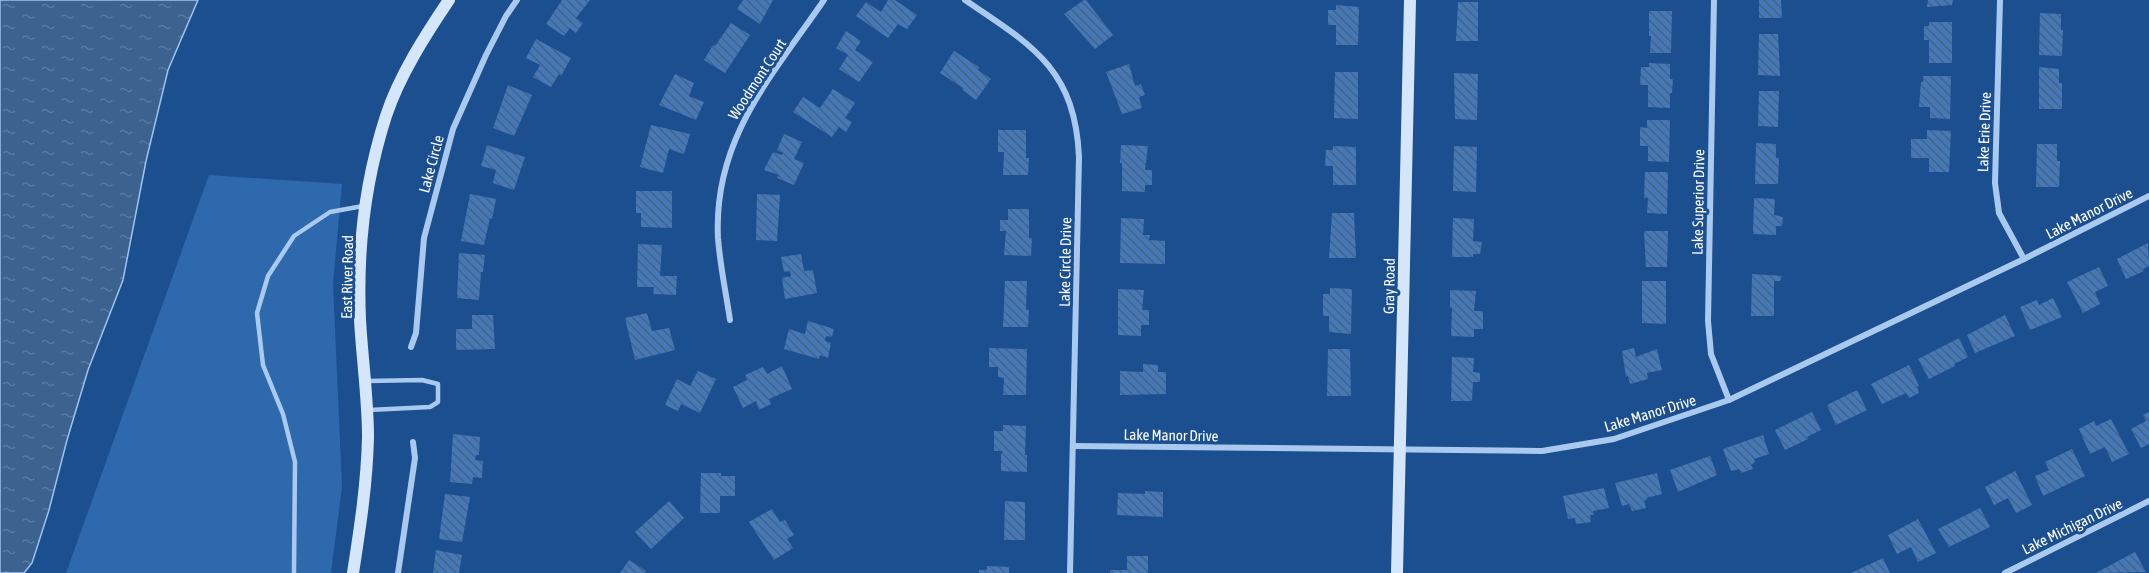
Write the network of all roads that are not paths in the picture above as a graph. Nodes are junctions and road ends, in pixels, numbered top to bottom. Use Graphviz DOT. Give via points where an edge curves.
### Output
graph roads {
  1 [pos="449,0"];
  2 [pos="517,0"];
  3 [pos="824,0"];
  4 [pos="965,0"];
  5 [pos="1410,0"];
  6 [pos="1714,0"];
  7 [pos="2000,0"];
  8 [pos="2149,196"];
  9 [pos="366,206"];
  10 [pos="2024,259"];
  11 [pos="730,320"];
  12 [pos="411,347"];
  13 [pos="364,381"];
  14 [pos="1729,400"];
  15 [pos="366,410"];
  16 [pos="413,442"];
  17 [pos="1074,446"];
  18 [pos="1400,449"];
  19 [pos="2149,501"];
  20 [pos="294,573"];
  21 [pos="353,573"];
  22 [pos="398,573"];
  23 [pos="1070,573"];
  24 [pos="1397,573"];
  25 [pos="2005,573"];
  1 -- 9 [label="street, East River Road" via="414,54 387,114"];
  2 -- 12 [label="street, Lake Circle" via="491,45 453,129 424,238 416,333"];
  3 -- 11 [label="street, Woodmont Court" via="754,102 731,146 718,230"];
  4 -- 17 [label="street, Lake Circle Drive" via="1024,40 1044,60 1061,81 1076,122 1079,157"];
  5 -- 18 [label="street, Gray Road"];
  6 -- 14 [label="street, Lake Superior Drive" via="1708,321 1712,354"];
  7 -- 10 [label="street, Lake Erie Drive" via="1995,183 1999,213"];
  8 -- 10 [label="street, Lake Manor Drive"];
  9 -- 13 [label="street, East River Road" via="360,254"];
  9 -- 20 [label="lane" via="330,212 294,236 268,276 257,313 263,365 283,414 295,462"];
  10 -- 14 [label="street, Lake Manor Drive"];
  13 -- 15 [label="street, East River Road"];
  13 -- 15 [label="lane" via="422,380 438,384 439,392 438,402 430,407"];
  14 -- 18 [label="street, Lake Manor Drive" via="1614,439 1542,451"];
  15 -- 21 [label="street, East River Road" via="366,485"];
  16 -- 22 [label="street" via="415,458"];
  17 -- 18 [label="street, Lake Manor Drive"];
  17 -- 23 [label="street, Lake Circle Drive"];
  18 -- 24 [label="street, Gray Road"];
  19 -- 25 [label="street, Lake Michigan Drive"];
}
